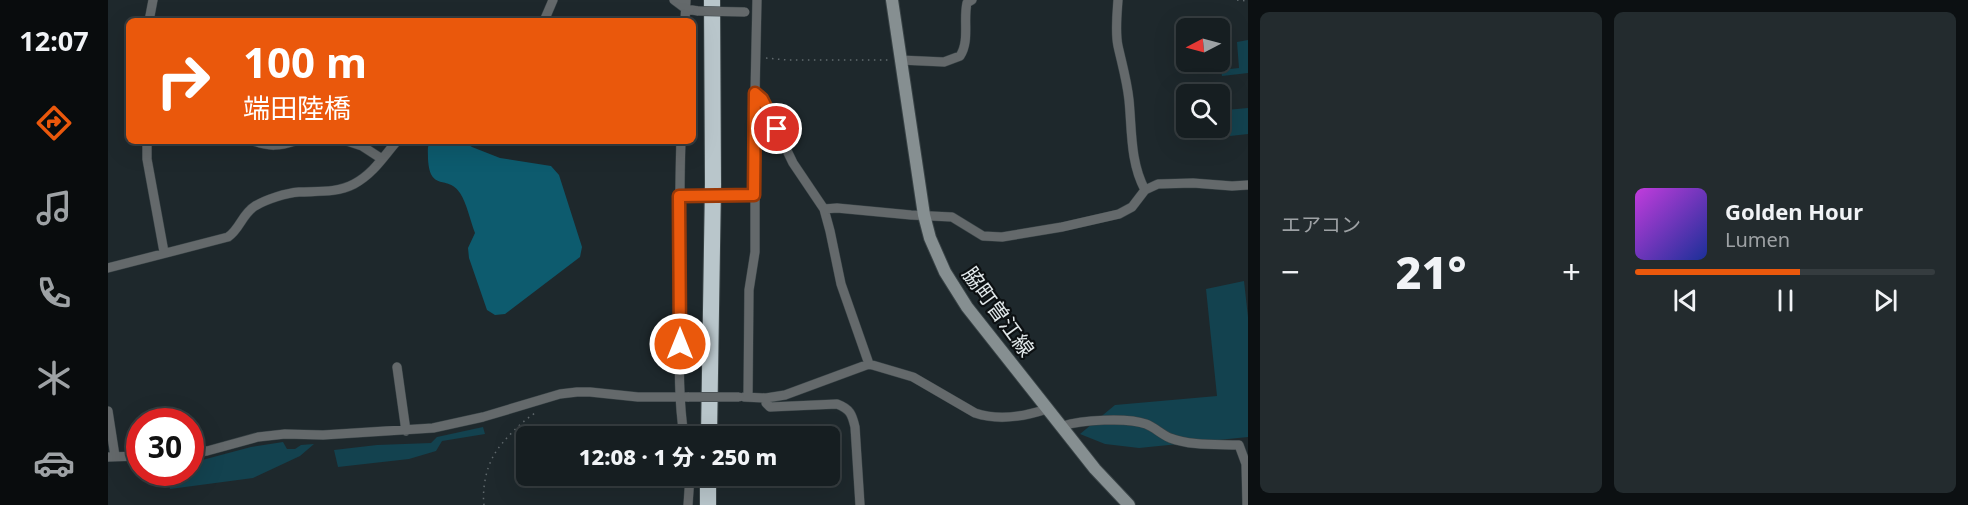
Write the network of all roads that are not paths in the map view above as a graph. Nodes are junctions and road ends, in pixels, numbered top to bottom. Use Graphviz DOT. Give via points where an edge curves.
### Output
graph roads {
  1 [pos="153,0"];
  2 [pos="553,0"];
  3 [pos="674,0"];
  4 [pos="712,0"];
  5 [pos="723,0"];
  6 [pos="758,0"];
  7 [pos="892,0"];
  8 [pos="972,0"];
  9 [pos="1118,0"];
  10 [pos="686,5"];
  11 [pos="758,11"];
  12 [pos="150,18"];
  13 [pos="545,18"];
  14 [pos="900,60"];
  15 [pos="755,93"];
  16 [pos="147,144"];
  17 [pos="262,144"];
  18 [pos="283,144"];
  19 [pos="354,144"];
  20 [pos="394,144"];
  21 [pos="681,144"];
  22 [pos="382,159"];
  23 [pos="713,184"];
  24 [pos="1248,185"];
  25 [pos="1145,190"];
  26 [pos="751,195"];
  27 [pos="679,196"];
  28 [pos="824,209"];
  29 [pos="924,215"];
  30 [pos="164,252"];
  31 [pos="108,268"];
  32 [pos="869,364"];
  33 [pos="397,367"];
  34 [pos="685,397"];
  35 [pos="743,397"];
  36 [pos="766,398"];
  37 [pos="1047,409"];
  38 [pos="108,411"];
  39 [pos="684,426"];
  40 [pos="709,426"];
  41 [pos="1063,426"];
  42 [pos="406,431"];
  43 [pos="204,451"];
  44 [pos="112,457"];
  45 [pos="689,486"];
  46 [pos="708,486"];
  47 [pos="688,505"];
  48 [pos="708,505"];
  49 [pos="860,505"];
  50 [pos="1129,505"];
  51 [pos="1247,505"];
  1 -- 12 [label="street"];
  2 -- 13 [label="street"];
  3 -- 10 [label="street"];
  4 -- 23 [label="highway"];
  5 -- 23 [label="highway"];
  6 -- 11 [label="street"];
  7 -- 14 [label="main road, 脇町曽江線"];
  8 -- 14 [label="street" via="967,3 965,48 960,56 944,62"];
  9 -- 25 [label="street" via="1117,44 1129,99 1131,139"];
  10 -- 11 [label="street, bridge" via="698,10"];
  11 -- 15 [label="street"];
  14 -- 29 [label="main road, 脇町曽江線"];
  15 -- 26 [label="street"];
  15 -- 28 [label="street" via="762,99 793,163"];
  16 -- 30 [label="street"];
  17 -- 18 [label="street"];
  19 -- 22 [label="street"];
  20 -- 22 [label="street"];
  21 -- 27 [label="street"];
  22 -- 30 [label="street" via="353,184 277,198 244,214 228,237"];
  23 -- 40 [label="highway"];
  24 -- 25 [label="street" via="1158,184"];
  25 -- 29 [label="street" via="1132,207 1119,214 1002,237 983,236 952,217"];
  26 -- 27 [label="street, bridge"];
  26 -- 35 [label="street" via="755,252"];
  27 -- 34 [label="street"];
  28 -- 29 [label="street"];
  28 -- 32 [label="street" via="841,284"];
  29 -- 37 [label="main road, 脇町曽江線" via="945,272 967,307"];
  30 -- 31 [label="street"];
  32 -- 36 [label="street" via="785,395"];
  32 -- 37 [label="street" via="913,377 986,417 1013,418"];
  33 -- 42 [label="street"];
  34 -- 35 [label="street, bridge"];
  34 -- 39 [label="street"];
  34 -- 42 [label="street" via="560,394 463,422"];
  35 -- 36 [label="street"];
  36 -- 49 [label="street" via="770,407 837,404 847,408 855,427"];
  37 -- 41 [label="main road, 脇町曽江線"];
  38 -- 44 [label="street"];
  41 -- 50 [label="main road, 脇町曽江線" via="1095,469"];
  41 -- 51 [label="street" via="1100,420 1140,422 1170,438 1191,443 1239,445 1246,464"];
  42 -- 43 [label="street" via="285,434"];
  45 -- 47 [label="street"];
  46 -- 48 [label="highway"];
}
